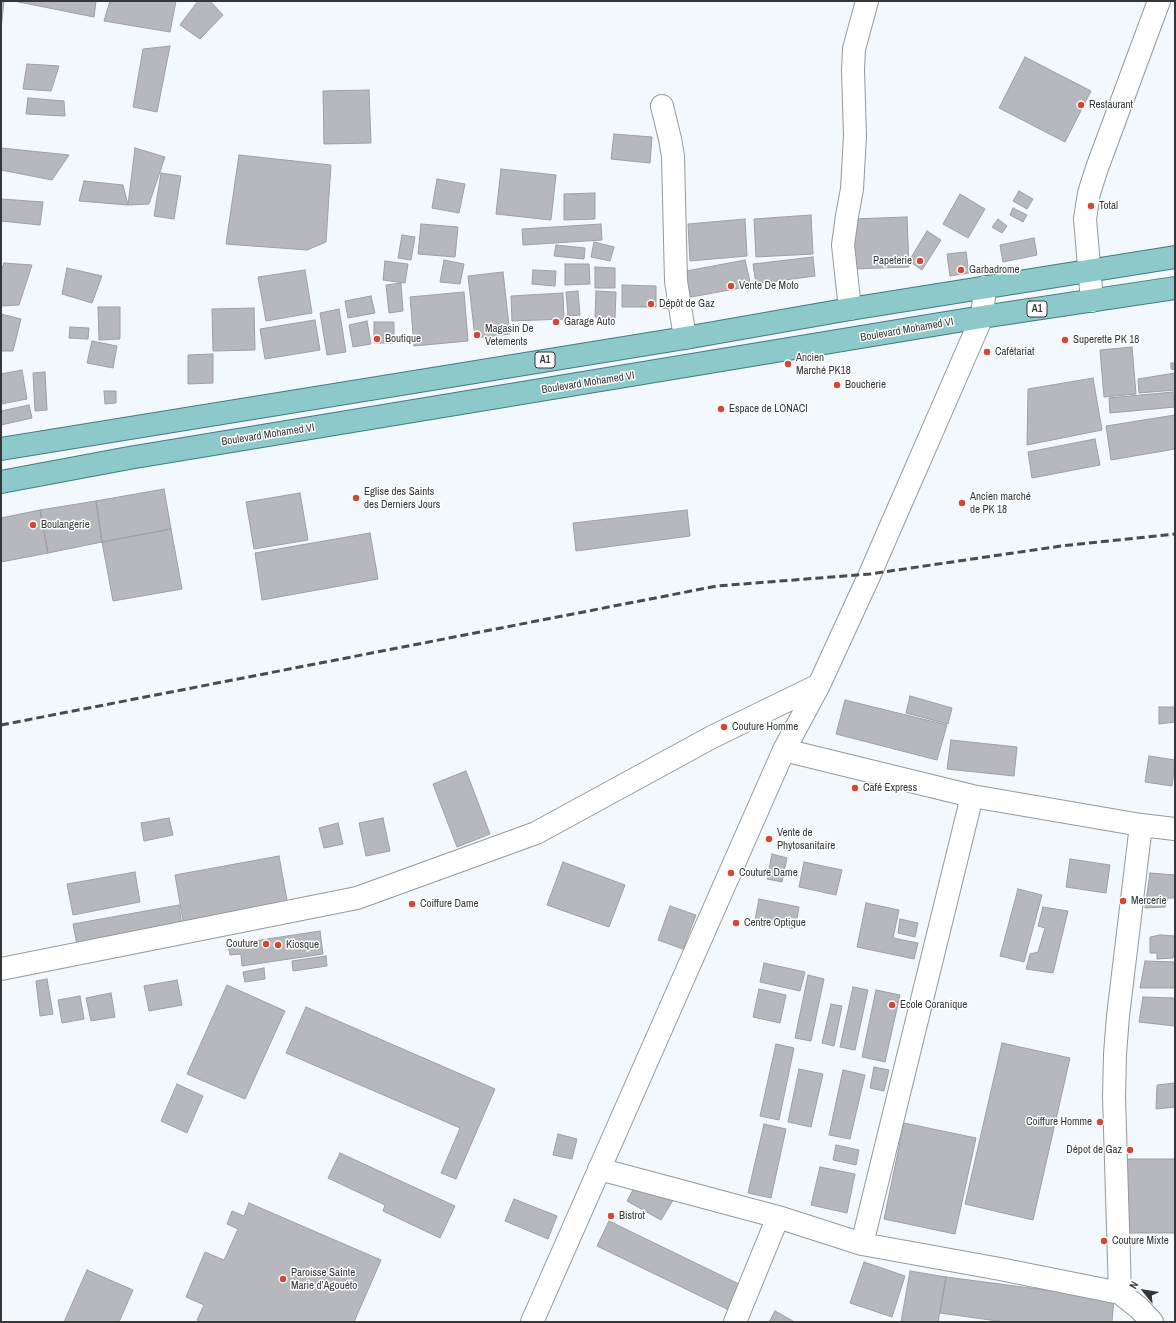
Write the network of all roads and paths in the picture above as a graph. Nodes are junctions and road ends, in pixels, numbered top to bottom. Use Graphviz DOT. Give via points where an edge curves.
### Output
graph roads {
  1 [pos="866,1"];
  2 [pos="1159,1"];
  3 [pos="662,106"];
  4 [pos="1175,257"];
  5 [pos="1089,270"];
  6 [pos="984,287"];
  7 [pos="1175,288"];
  8 [pos="1092,301"];
  9 [pos="850,309"];
  10 [pos="982,317"];
  11 [pos="685,338"];
  12 [pos="1,449"];
  13 [pos="1,482"];
  14 [pos="818,685"];
  15 [pos="784,750"];
  16 [pos="972,796"];
  17 [pos="1141,825"];
  18 [pos="1175,829"];
  19 [pos="1,969"];
  20 [pos="599,1169"];
  21 [pos="778,1217"];
  22 [pos="862,1244"];
  23 [pos="1120,1293"];
  24 [pos="532,1322"];
  25 [pos="735,1322"];
  26 [pos="1152,1322"];
  1 -- 9 [label="street" via="854,49 855,136 852,189 846,216 844,245"];
  2 -- 5 [label="street" via="1089,193 1085,219"];
  3 -- 11 [label="street" via="672,156 676,280"];
  4 -- 5 [label="main road, A1"];
  5 -- 6 [label="main road, A1"];
  5 -- 8 [label="street"];
  6 -- 9 [label="main road, A1"];
  6 -- 10 [label="street"];
  7 -- 8 [label="main road, Boulevard Mohamed VI / A1"];
  8 -- 10 [label="main road, Boulevard Mohamed VI / A1"];
  9 -- 11 [label="main road, A1"];
  10 -- 13 [label="main road, Boulevard Mohamed VI / A1" via="129,458"];
  10 -- 14 [label="street" via="870,574"];
  11 -- 12 [label="main road, A1"];
  14 -- 15 [label="street"];
  14 -- 19 [label="street" via="712,737 536,833 357,898"];
  15 -- 16 [label="street"];
  15 -- 20 [label="street"];
  16 -- 17 [label="street"];
  16 -- 22 [label="street"];
  17 -- 18 [label="street"];
  17 -- 23 [label="street" via="1115,1054"];
  20 -- 21 [label="street"];
  20 -- 24 [label="street"];
  21 -- 22 [label="street"];
  21 -- 25 [label="street"];
  22 -- 23 [label="street"];
  23 -- 26 [label="street"];
}
